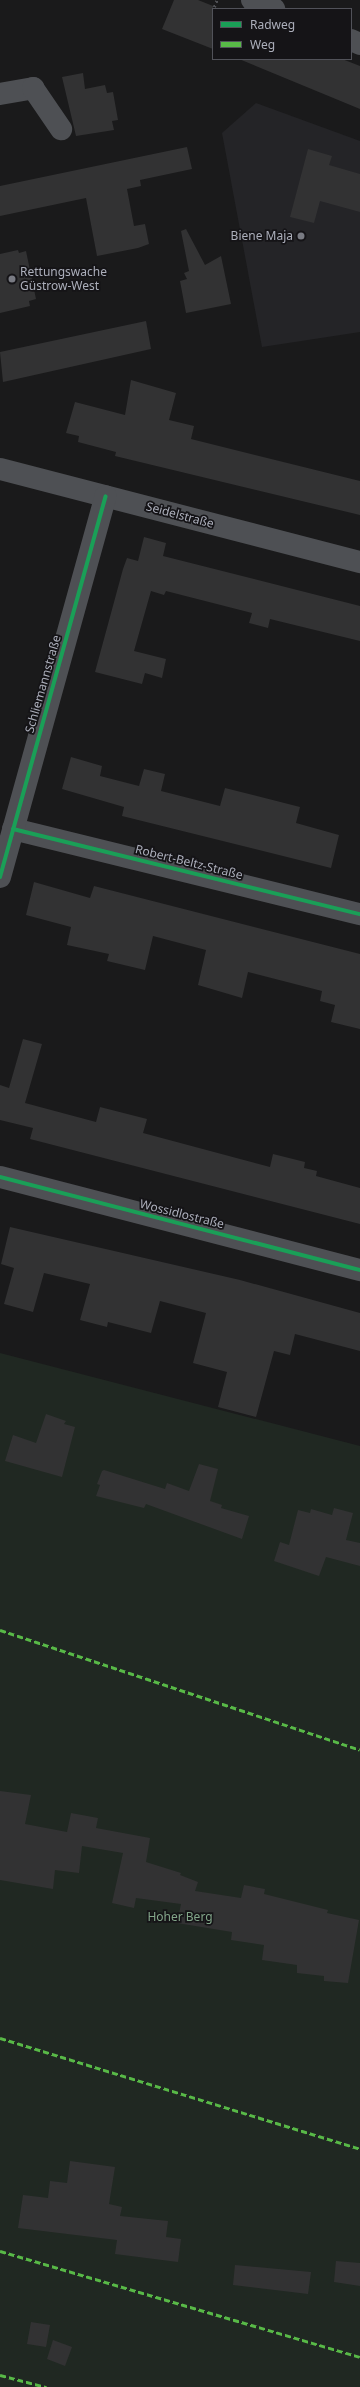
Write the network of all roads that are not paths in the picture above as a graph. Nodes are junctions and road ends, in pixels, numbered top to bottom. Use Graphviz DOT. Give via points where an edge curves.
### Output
graph roads {
  1 [pos="252,0"];
  2 [pos="272,8"];
  3 [pos="0,94"];
  4 [pos="61,129"];
  5 [pos="0,469"];
  6 [pos="106,496"];
  7 [pos="360,562"];
  8 [pos="14,829"];
  9 [pos="0,877"];
  10 [pos="360,914"];
  11 [pos="0,1177"];
  12 [pos="360,1270"];
  1 -- 2 [label="street"];
  3 -- 4 [label="street" via="33,88"];
  5 -- 6 [label="street, Seidelstraße"];
  6 -- 7 [label="street, Seidelstraße"];
  6 -- 8 [label="street, Schliemannstraße"];
  8 -- 9 [label="street, Schliemannstraße"];
  8 -- 10 [label="street, Robert-Beltz-Straße"];
  11 -- 12 [label="street, Wossidlostraße"];
}
